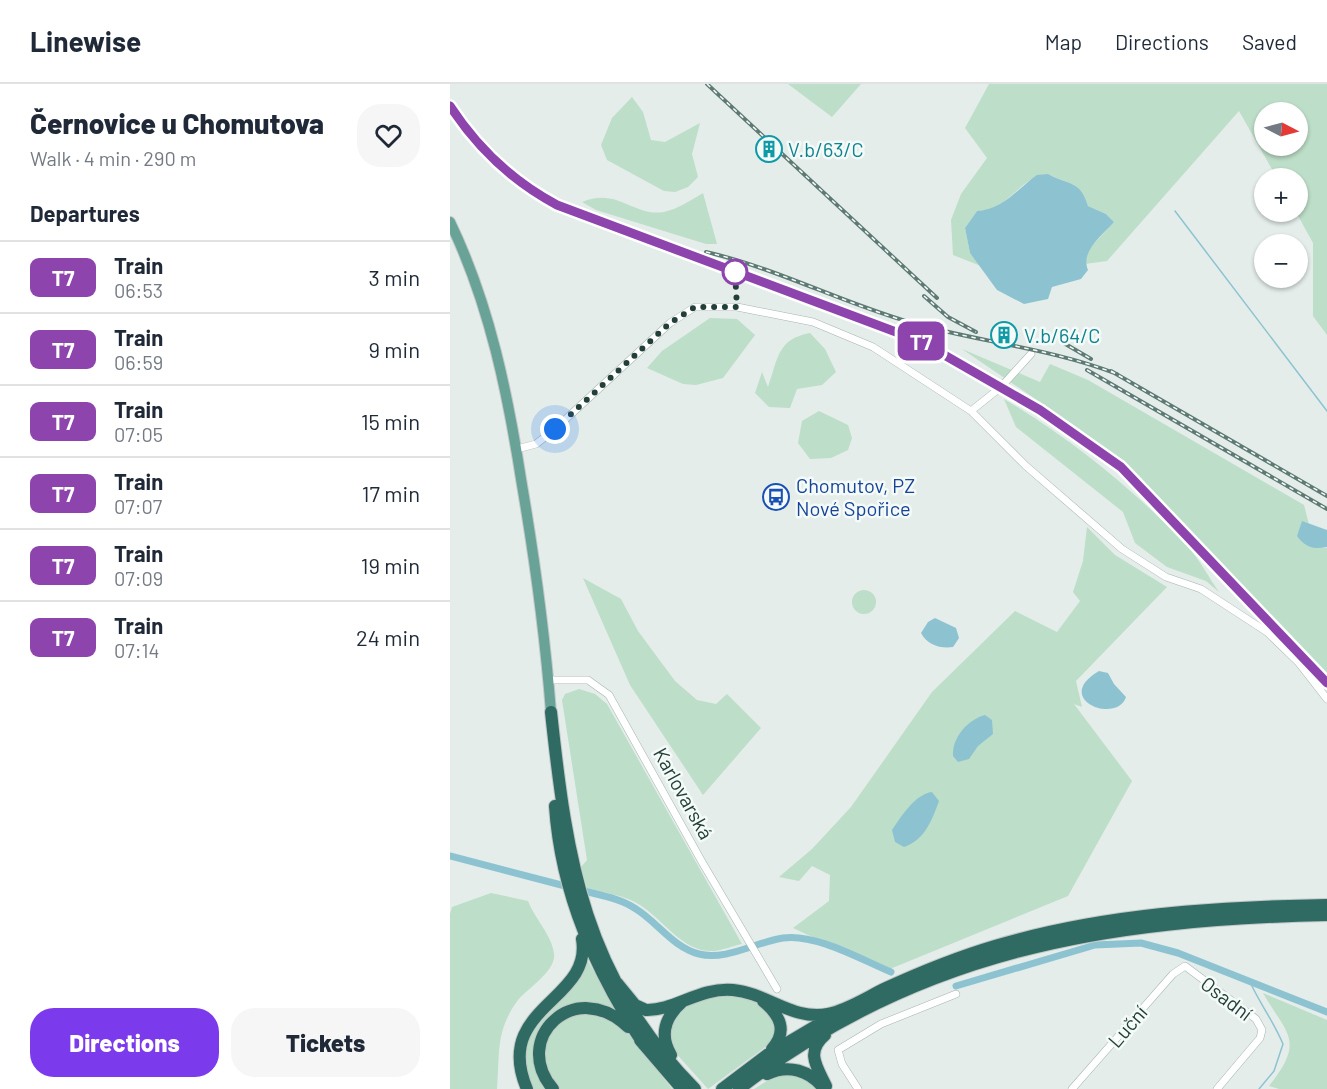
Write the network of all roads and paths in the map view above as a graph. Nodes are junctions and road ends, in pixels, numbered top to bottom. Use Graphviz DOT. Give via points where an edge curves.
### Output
graph roads {
  1 [pos="450,222"];
  2 [pos="1031,354"];
  3 [pos="972,411"];
  4 [pos="517,450"];
  5 [pos="549,680"];
  6 [pos="1327,699"];
  7 [pos="551,712"];
  8 [pos="1327,905"];
  9 [pos="1327,915"];
  10 [pos="582,924"];
  11 [pos="1058,935"];
  12 [pos="1185,966"];
  13 [pos="617,983"];
  14 [pos="777,989"];
  15 [pos="743,991"];
  16 [pos="956,994"];
  17 [pos="686,999"];
  18 [pos="848,1006"];
  19 [pos="839,1023"];
  20 [pos="644,1045"];
  21 [pos="767,1055"];
  22 [pos="742,1086"];
  23 [pos="687,1087"];
  24 [pos="527,1089"];
  25 [pos="554,1089"];
  26 [pos="722,1089"];
  27 [pos="825,1089"];
  28 [pos="858,1089"];
  29 [pos="1072,1089"];
  30 [pos="1216,1089"];
  1 -- 4 [label="main road" via="487,320"];
  2 -- 3 [label="street"];
  3 -- 4 [label="street" via="873,347 813,322 737,307 695,307 670,323 555,429 536,444"];
  3 -- 6 [label="street" via="1026,466 1122,549 1166,577 1200,589 1267,632 1299,663"];
  4 -- 5 [label="main road"];
  5 -- 7 [label="main road"];
  5 -- 14 [label="street, Karlovarská" via="588,680 609,695"];
  7 -- 10 [label="highway" via="554,803"];
  8 -- 11 [label="highway" via="1208,910 1110,920"];
  9 -- 11 [label="highway" via="1186,922"];
  10 -- 13 [label="highway"];
  10 -- 20 [label="highway" via="608,987"];
  10 -- 24 [label="highway" via="584,951 580,968 535,1016 523,1037 520,1062"];
  11 -- 18 [label="highway" via="996,946 937,966"];
  11 -- 19 [label="highway" via="951,972"];
  12 -- 29 [label="street, Luční" via="1173,974"];
  12 -- 30 [label="street, Osadní" via="1256,1019 1262,1030 1260,1038"];
  13 -- 17 [label="highway" via="635,1005 646,1010"];
  13 -- 23 [label="highway" via="645,1030"];
  15 -- 17 [label="highway" via="714,991"];
  15 -- 18 [label="highway" via="808,1016"];
  15 -- 21 [label="highway" via="765,1002 780,1022 779,1039"];
  16 -- 28 [label="street" via="891,1019 838,1050"];
  17 -- 23 [label="highway" via="670,1014 664,1038"];
  18 -- 21 [label="highway"];
  19 -- 22 [label="highway"];
  19 -- 27 [label="highway" via="814,1049 814,1061"];
  20 -- 23 [label="highway"];
  20 -- 25 [label="highway" via="621,1020 604,1010 584,1007 565,1013 550,1026 540,1051 542,1071"];
  21 -- 26 [label="highway"];
  22 -- 27 [label="highway" via="771,1071 790,1068 808,1074"];
}
